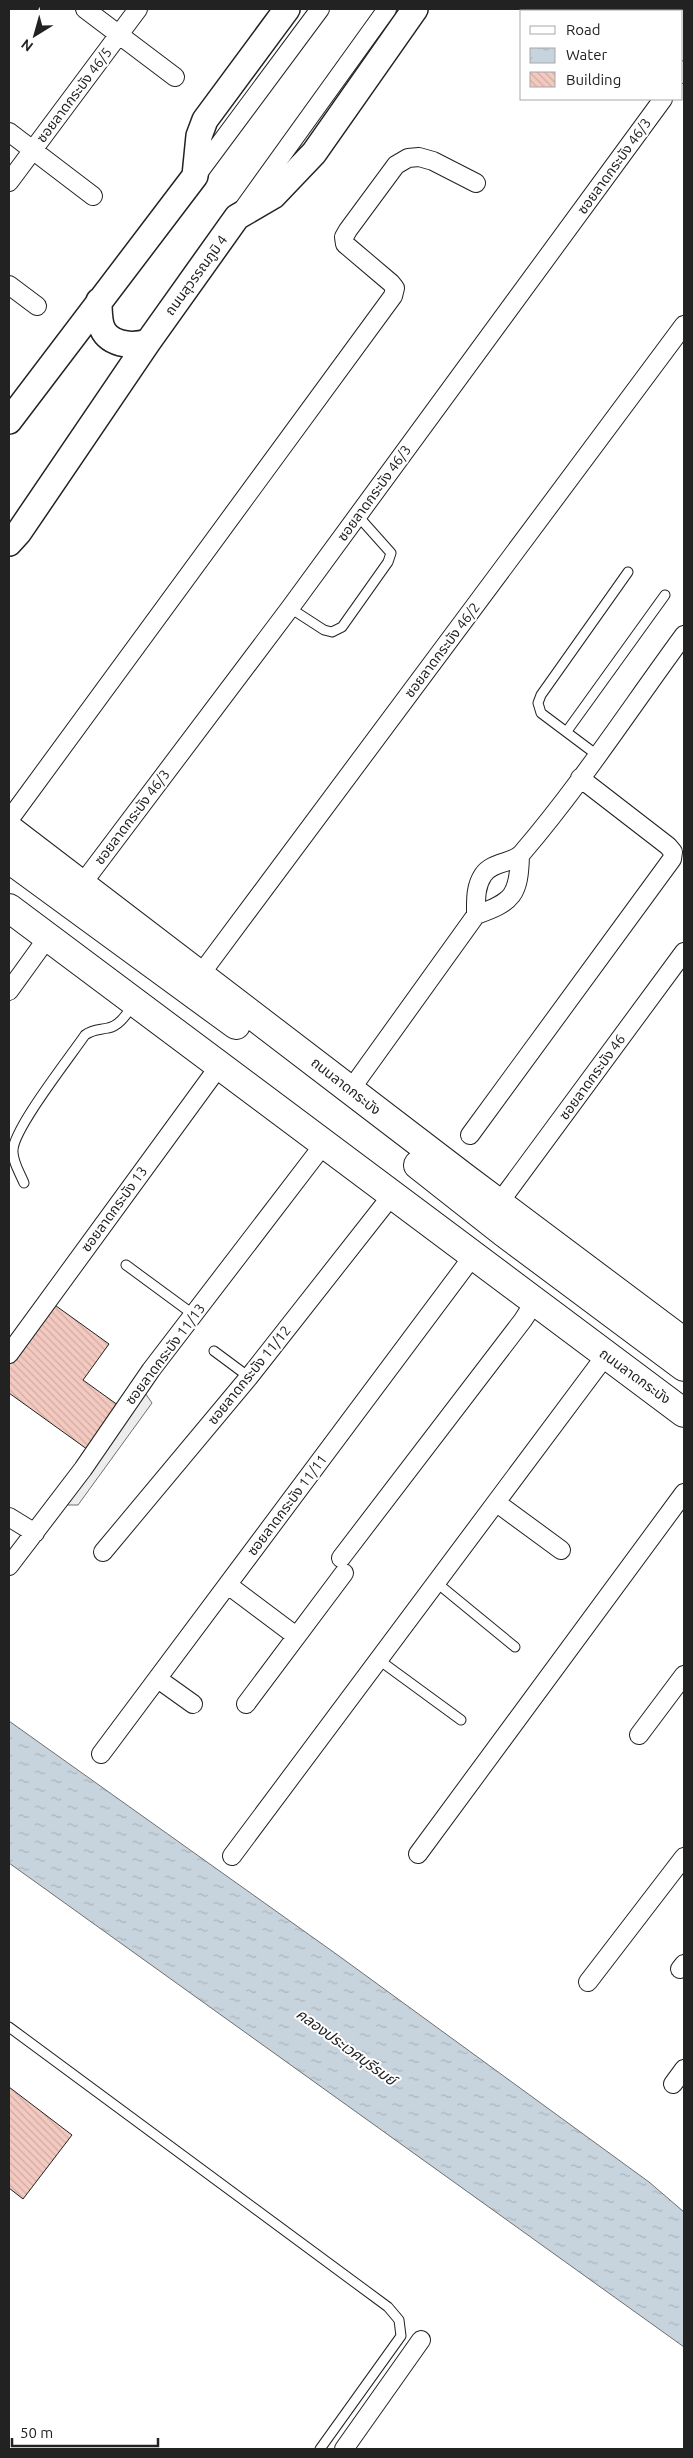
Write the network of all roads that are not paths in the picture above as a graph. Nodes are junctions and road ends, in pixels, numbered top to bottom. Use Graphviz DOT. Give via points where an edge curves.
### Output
graph roads {
  1 [pos="85,9"];
  2 [pos="138,9"];
  3 [pos="287,9"];
  4 [pos="320,9"];
  5 [pos="386,9"];
  6 [pos="415,9"];
  7 [pos="119,34"];
  8 [pos="175,77"];
  9 [pos="662,100"];
  10 [pos="9,132"];
  11 [pos="33,150"];
  12 [pos="195,176"];
  13 [pos="9,182"];
  14 [pos="476,183"];
  15 [pos="93,196"];
  16 [pos="237,217"];
  17 [pos="9,286"];
  18 [pos="99,301"];
  19 [pos="37,306"];
  20 [pos="684,325"];
  21 [pos="148,342"];
  22 [pos="9,422"];
  23 [pos="358,516"];
  24 [pos="12,542"];
  25 [pos="628,572"];
  26 [pos="665,595"];
  27 [pos="290,608"];
  28 [pos="684,635"];
  29 [pos="567,731"];
  30 [pos="596,755"];
  31 [pos="580,778"];
  32 [pos="9,820"];
  33 [pos="9,829"];
  34 [pos="520,855"];
  35 [pos="9,859"];
  36 [pos="82,884"];
  37 [pos="9,893"];
  38 [pos="9,908"];
  39 [pos="476,915"];
  40 [pos="48,937"];
  41 [pos="684,952"];
  42 [pos="200,975"];
  43 [pos="9,991"];
  44 [pos="135,1002"];
  45 [pos="220,1066"];
  46 [pos="351,1089"];
  47 [pos="470,1135"];
  48 [pos="324,1144"];
  49 [pos="24,1183"];
  50 [pos="392,1195"];
  51 [pos="499,1203"];
  52 [pos="473,1256"];
  53 [pos="126,1265"];
  54 [pos="534,1302"];
  55 [pos="194,1315"];
  56 [pos="684,1347"];
  57 [pos="214,1351"];
  58 [pos="9,1354"];
  59 [pos="606,1355"];
  60 [pos="249,1377"];
  61 [pos="684,1387"];
  62 [pos="684,1413"];
  63 [pos="684,1493"];
  64 [pos="497,1503"];
  65 [pos="9,1517"];
  66 [pos="35,1533"];
  67 [pos="561,1550"];
  68 [pos="103,1552"];
  69 [pos="9,1566"];
  70 [pos="437,1583"];
  71 [pos="228,1584"];
  72 [pos="296,1636"];
  73 [pos="515,1647"];
  74 [pos="379,1660"];
  75 [pos="684,1675"];
  76 [pos="158,1679"];
  77 [pos="193,1704"];
  78 [pos="246,1704"];
  79 [pos="461,1720"];
  80 [pos="639,1735"];
  81 [pos="101,1754"];
  82 [pos="418,1854"];
  83 [pos="232,1856"];
  84 [pos="684,1857"];
  85 [pos="588,1982"];
  86 [pos="9,2028"];
  87 [pos="684,2069"];
  88 [pos="673,2084"];
  89 [pos="421,2340"];
  90 [pos="320,2449"];
  91 [pos="344,2449"];
  1 -- 7 [label="street"];
  2 -- 7 [label="street, ซอยลาดกระบัง 46/5"];
  3 -- 12 [label="street" via="205,120 199,136"];
  4 -- 12 [label="street"];
  5 -- 16 [label="street, ถนนสุวรรณภูมิ 4"];
  6 -- 16 [label="street" via="314,153 273,196"];
  7 -- 8 [label="street"];
  7 -- 11 [label="street, ซอยลาดกระบัง 46/5"];
  9 -- 23 [label="street, ซอยลาดกระบัง 46/3"];
  10 -- 11 [label="street"];
  11 -- 13 [label="street, ซอยลาดกระบัง 46/5"];
  11 -- 15 [label="street"];
  12 -- 18 [label="street"];
  14 -- 32 [label="street" via="433,161 408,158 396,165 348,230 345,244 391,283 395,288 393,296"];
  16 -- 21 [label="street, ถนนสุวรรณภูมิ 4"];
  17 -- 19 [label="street"];
  18 -- 21 [label="street" via="102,326 110,337 122,344 135,346"];
  18 -- 22 [label="street"];
  20 -- 42 [label="street, ซอยลาดกระบัง 46/2"];
  21 -- 24 [label="street, ถนนสุวรรณภูมิ 4"];
  23 -- 27 [label="street, ซอยลาดกระบัง 46/3"];
  23 -- 27 [label="lane" via="391,553 342,627 332,632 324,630"];
  25 -- 29 [label="lane" via="541,695 538,703 542,713"];
  26 -- 29 [label="lane"];
  27 -- 36 [label="street, ซอยลาดกระบัง 46/3"];
  28 -- 30 [label="street"];
  29 -- 30 [label="lane"];
  30 -- 31 [label="street"];
  31 -- 34 [label="street"];
  31 -- 47 [label="street" via="668,846 673,852 672,859"];
  33 -- 36 [label="main road, ถนนลาดกระบัง"];
  34 -- 39 [label="street" via="484,873 477,889"];
  34 -- 39 [label="street" via="519,880 513,896 499,907"];
  35 -- 56 [label="main road" via="293,1067 503,1232"];
  36 -- 42 [label="main road, ถนนลาดกระบัง"];
  37 -- 61 [label="main road"];
  38 -- 40 [label="main road, ถนนลาดกระบัง"];
  39 -- 46 [label="street"];
  40 -- 43 [label="street"];
  40 -- 44 [label="main road, ถนนลาดกระบัง"];
  41 -- 51 [label="street, ซอยลาดกระบัง 46"];
  42 -- 46 [label="main road, ถนนลาดกระบัง"];
  44 -- 45 [label="main road, ถนนลาดกระบัง"];
  44 -- 49 [label="lane" via="116,1025 85,1035 19,1130 13,1150"];
  45 -- 48 [label="main road, ถนนลาดกระบัง"];
  45 -- 58 [label="street, ซอยลาดกระบัง 13"];
  46 -- 51 [label="main road, ถนนลาดกระบัง"];
  48 -- 50 [label="main road, ถนนลาดกระบัง"];
  48 -- 55 [label="street, ซอยลาดกระบัง 11/13"];
  50 -- 52 [label="main road, ถนนลาดกระบัง"];
  50 -- 60 [label="street, ซอยลาดกระบัง 11/12"];
  51 -- 56 [label="main road, ถนนลาดกระบัง"];
  52 -- 54 [label="main road, ถนนลาดกระบัง"];
  52 -- 71 [label="street, ซอยลาดกระบัง 11/11"];
  53 -- 55 [label="lane"];
  54 -- 59 [label="main road, ถนนลาดกระบัง"];
  54 -- 72 [label="street" via="342,1565"];
  55 -- 66 [label="street, ซอยลาดกระบัง 11/13"];
  57 -- 60 [label="lane"];
  59 -- 62 [label="main road, ถนนลาดกระบัง"];
  59 -- 64 [label="street"];
  60 -- 68 [label="street, ซอยลาดกระบัง 11/12"];
  63 -- 82 [label="street"];
  64 -- 67 [label="street"];
  64 -- 70 [label="street"];
  65 -- 66 [label="street"];
  66 -- 69 [label="street, ซอยลาดกระบัง 11/13"];
  70 -- 73 [label="lane"];
  70 -- 74 [label="street"];
  71 -- 72 [label="street"];
  71 -- 76 [label="street, ซอยลาดกระบัง 11/11"];
  72 -- 78 [label="street"];
  74 -- 79 [label="lane"];
  74 -- 83 [label="street"];
  75 -- 80 [label="street"];
  76 -- 77 [label="street"];
  76 -- 81 [label="street, ซอยลาดกระบัง 11/11"];
  84 -- 85 [label="street"];
  86 -- 90 [label="lane" via="388,2307 399,2320 401,2336"];
  87 -- 88 [label="street"];
  89 -- 91 [label="street"];
}
